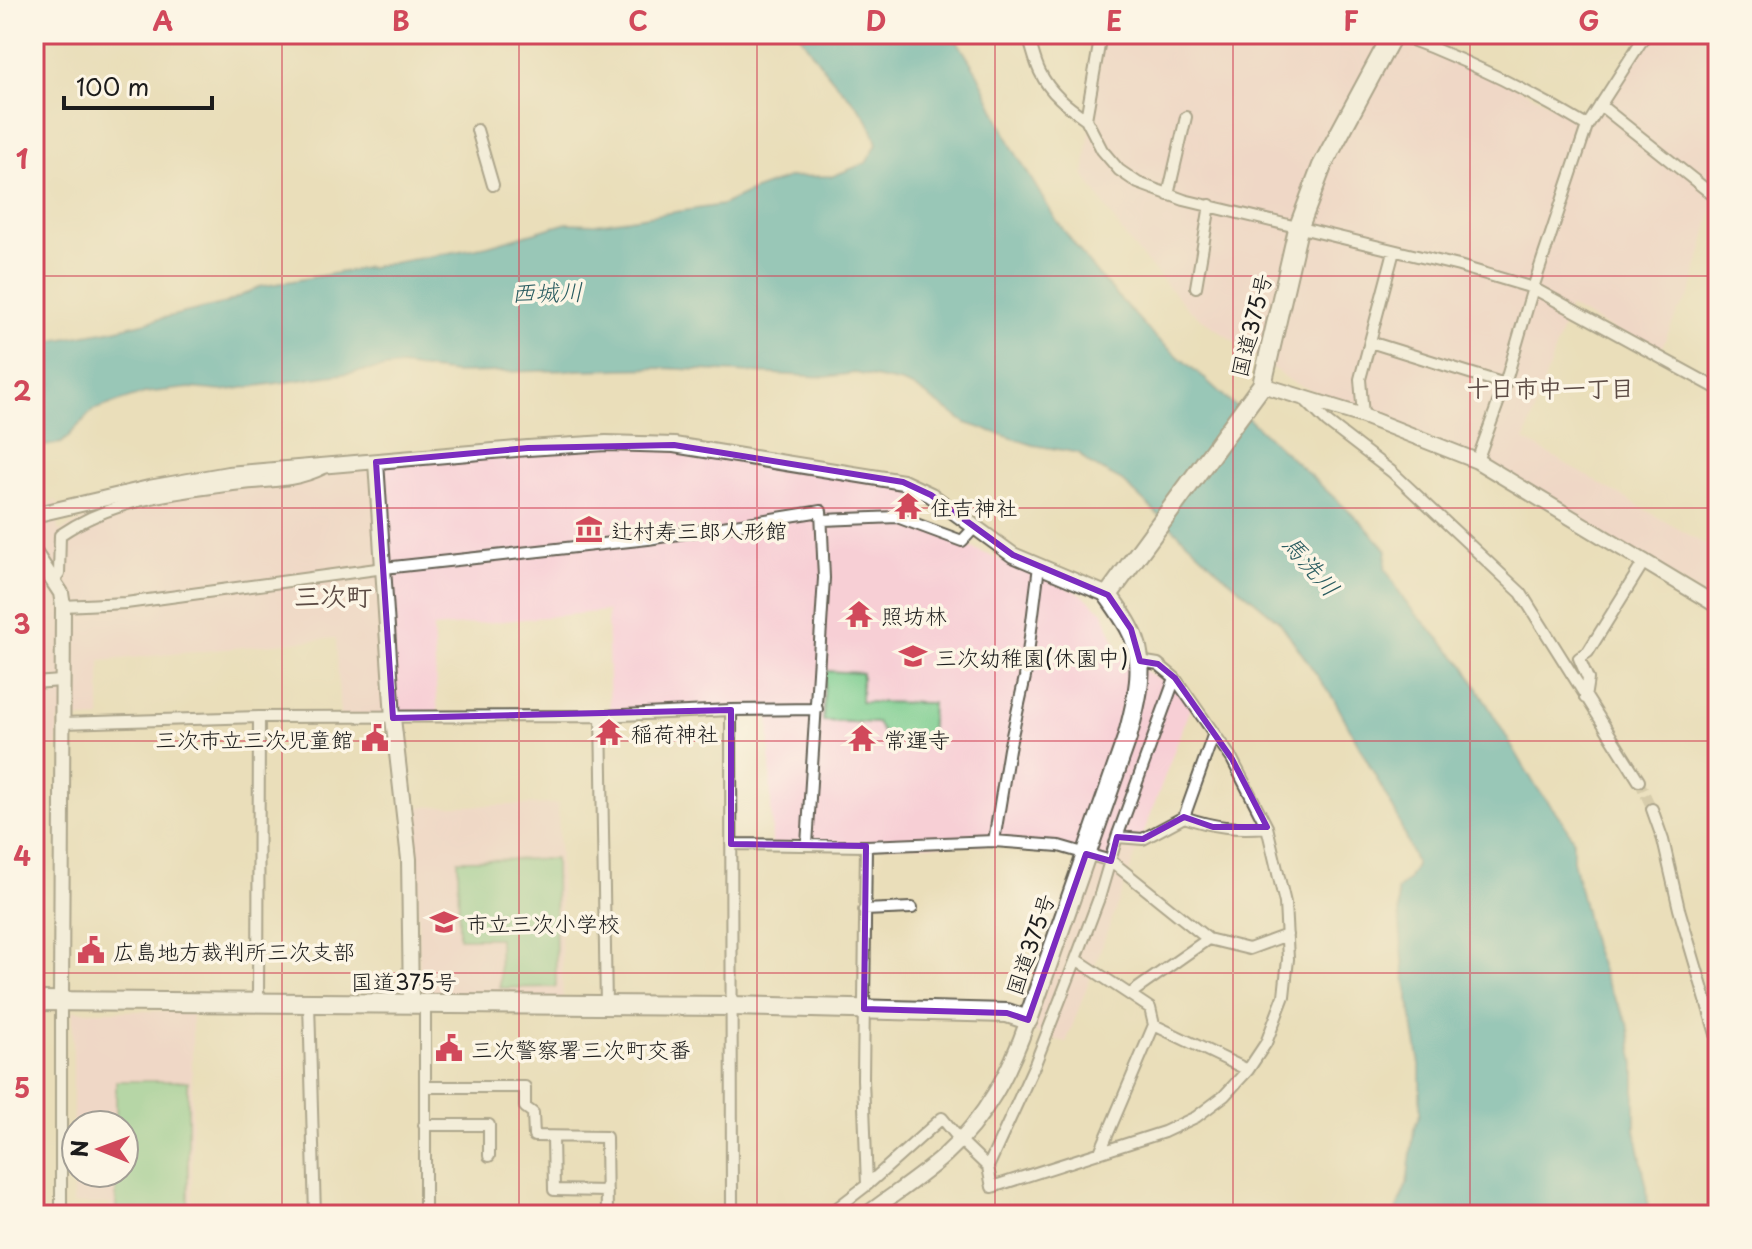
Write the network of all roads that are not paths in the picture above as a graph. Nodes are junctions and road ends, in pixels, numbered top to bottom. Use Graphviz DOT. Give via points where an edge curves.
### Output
graph roads {
  1 [pos="1027,34"];
  2 [pos="1101,34"];
  3 [pos="1395,34"];
  4 [pos="1646,34"];
  5 [pos="1600,105"];
  6 [pos="1186,117"];
  7 [pos="1086,119"];
  8 [pos="1587,126"];
  9 [pos="477,130"];
  10 [pos="493,185"];
  11 [pos="1168,195"];
  12 [pos="1718,199"];
  13 [pos="1210,205"];
  14 [pos="1298,229"];
  15 [pos="1394,251"];
  16 [pos="1196,287"];
  17 [pos="1533,288"];
  18 [pos="1370,342"];
  19 [pos="1505,384"];
  20 [pos="1262,385"];
  21 [pos="1718,389"];
  22 [pos="1306,401"];
  23 [pos="1363,416"];
  24 [pos="1477,461"];
  25 [pos="376,462"];
  26 [pos="329,465"];
  27 [pos="34,515"];
  28 [pos="823,520"];
  29 [pos="976,526"];
  30 [pos="34,552"];
  31 [pos="1645,560"];
  32 [pos="1039,566"];
  33 [pos="384,568"];
  34 [pos="54,581"];
  35 [pos="1114,588"];
  36 [pos="63,606"];
  37 [pos="1718,606"];
  38 [pos="1140,661"];
  39 [pos="1175,678"];
  40 [pos="61,681"];
  41 [pos="34,683"];
  42 [pos="1585,698"];
  43 [pos="817,709"];
  44 [pos="731,710"];
  45 [pos="601,716"];
  46 [pos="259,717"];
  47 [pos="393,718"];
  48 [pos="62,723"];
  49 [pos="1214,733"];
  50 [pos="1639,781"];
  51 [pos="1652,809"];
  52 [pos="1184,817"];
  53 [pos="1267,827"];
  54 [pos="1117,837"];
  55 [pos="994,841"];
  56 [pos="731,844"];
  57 [pos="807,845"];
  58 [pos="866,846"];
  59 [pos="1086,854"];
  60 [pos="1111,861"];
  61 [pos="912,908"];
  62 [pos="864,910"];
  63 [pos="1287,935"];
  64 [pos="1208,939"];
  65 [pos="1076,959"];
  66 [pos="1130,994"];
  67 [pos="34,1001"];
  68 [pos="61,1002"];
  69 [pos="258,1003"];
  70 [pos="309,1003"];
  71 [pos="418,1004"];
  72 [pos="606,1005"];
  73 [pos="731,1006"];
  74 [pos="864,1009"];
  75 [pos="1028,1020"];
  76 [pos="1154,1025"];
  77 [pos="1718,1041"];
  78 [pos="1248,1070"];
  79 [pos="425,1087"];
  80 [pos="424,1125"];
  81 [pos="553,1137"];
  82 [pos="960,1140"];
  83 [pos="1100,1152"];
  84 [pos="489,1156"];
  85 [pos="988,1167"];
  86 [pos="867,1185"];
  87 [pos="607,1191"];
  88 [pos="61,1215"];
  89 [pos="315,1215"];
  90 [pos="425,1215"];
  91 [pos="607,1215"];
  92 [pos="732,1215"];
  93 [pos="828,1215"];
  94 [pos="866,1215"];
  1 -- 7 [label="street" via="1053,93"];
  2 -- 7 [label="street"];
  3 -- 8 [label="street" via="1531,92"];
  3 -- 14 [label="highway, 国道375号" via="1322,166"];
  4 -- 5 [label="street"];
  5 -- 8 [label="street"];
  5 -- 12 [label="street"];
  6 -- 11 [label="street"];
  7 -- 11 [label="street" via="1119,170"];
  8 -- 17 [label="street"];
  9 -- 10 [label="street"];
  11 -- 13 [label="street"];
  13 -- 14 [label="street"];
  13 -- 16 [label="street"];
  14 -- 15 [label="street"];
  14 -- 20 [label="highway, 国道375号"];
  15 -- 17 [label="street"];
  15 -- 18 [label="street"];
  17 -- 19 [label="street"];
  17 -- 21 [label="street"];
  18 -- 19 [label="street"];
  18 -- 23 [label="street" via="1360,379"];
  19 -- 24 [label="street"];
  20 -- 22 [label="street"];
  20 -- 35 [label="highway, 国道375号"];
  22 -- 23 [label="street"];
  22 -- 42 [label="street" via="1392,472 1521,593"];
  23 -- 24 [label="street"];
  24 -- 31 [label="street"];
  25 -- 26 [label="street"];
  25 -- 29 [label="street" via="606,443 674,445 903,482"];
  25 -- 33 [label="street"];
  26 -- 27 [label="street" via="162,485"];
  26 -- 34 [label="street" via="304,478 120,505 60,535 59,574"];
  28 -- 29 [label="street" via="897,517 962,541"];
  28 -- 33 [label="street" via="821,511 648,539"];
  28 -- 43 [label="street"];
  29 -- 32 [label="street" via="1013,555"];
  30 -- 34 [label="street"];
  31 -- 37 [label="street"];
  31 -- 42 [label="street" via="1588,652 1579,658 1588,679"];
  32 -- 35 [label="street"];
  32 -- 55 [label="street" via="1025,677"];
  33 -- 36 [label="street" via="126,603"];
  33 -- 47 [label="street"];
  34 -- 36 [label="street"];
  35 -- 38 [label="highway, 国道375号"];
  36 -- 40 [label="street"];
  38 -- 39 [label="street" via="1158,664"];
  38 -- 59 [label="highway, 国道375号" via="1127,738"];
  39 -- 49 [label="street"];
  39 -- 54 [label="street"];
  40 -- 41 [label="street"];
  40 -- 48 [label="street"];
  42 -- 50 [label="street"];
  43 -- 44 [label="street"];
  43 -- 57 [label="street"];
  44 -- 45 [label="street"];
  44 -- 56 [label="street"];
  45 -- 47 [label="street"];
  45 -- 72 [label="street"];
  46 -- 47 [label="street"];
  46 -- 48 [label="street"];
  46 -- 69 [label="street"];
  47 -- 71 [label="street"];
  48 -- 68 [label="street"];
  49 -- 52 [label="street"];
  49 -- 53 [label="street"];
  51 -- 77 [label="street"];
  52 -- 53 [label="street" via="1213,827"];
  52 -- 54 [label="street" via="1143,839"];
  53 -- 63 [label="street"];
  54 -- 60 [label="street"];
  55 -- 58 [label="street"];
  55 -- 59 [label="street" via="1059,846"];
  56 -- 57 [label="street"];
  56 -- 73 [label="street"];
  57 -- 58 [label="street"];
  58 -- 62 [label="street"];
  59 -- 60 [label="street"];
  59 -- 75 [label="highway, 国道375号"];
  60 -- 64 [label="street"];
  60 -- 65 [label="street"];
  61 -- 62 [label="street"];
  62 -- 74 [label="street"];
  63 -- 64 [label="street" via="1249,949"];
  63 -- 78 [label="street" via="1284,996 1266,1043"];
  64 -- 66 [label="street"];
  65 -- 66 [label="street"];
  65 -- 85 [label="street"];
  66 -- 76 [label="street" via="1150,1008"];
  67 -- 68 [label="highway, 国道375号"];
  68 -- 69 [label="highway, 国道375号"];
  68 -- 88 [label="street"];
  69 -- 70 [label="highway, 国道375号"];
  70 -- 71 [label="highway, 国道375号"];
  70 -- 89 [label="street"];
  71 -- 72 [label="highway, 国道375号"];
  71 -- 79 [label="street"];
  72 -- 73 [label="highway, 国道375号"];
  73 -- 74 [label="highway, 国道375号"];
  73 -- 92 [label="street"];
  74 -- 75 [label="highway, 国道375号" via="1007,1013"];
  74 -- 86 [label="street"];
  75 -- 82 [label="street" via="1004,1080"];
  76 -- 78 [label="street"];
  76 -- 83 [label="street"];
  78 -- 83 [label="street" via="1196,1117"];
  79 -- 80 [label="street"];
  79 -- 81 [label="street" via="525,1087 534,1136"];
  80 -- 84 [label="street" via="489,1125"];
  80 -- 90 [label="street"];
  81 -- 87 [label="street" via="554,1190"];
  81 -- 87 [label="street" via="606,1137"];
  82 -- 85 [label="street"];
  82 -- 86 [label="street" via="942,1118"];
  82 -- 94 [label="street"];
  83 -- 85 [label="street" via="992,1187"];
  86 -- 93 [label="street"];
  87 -- 91 [label="street"];
}
